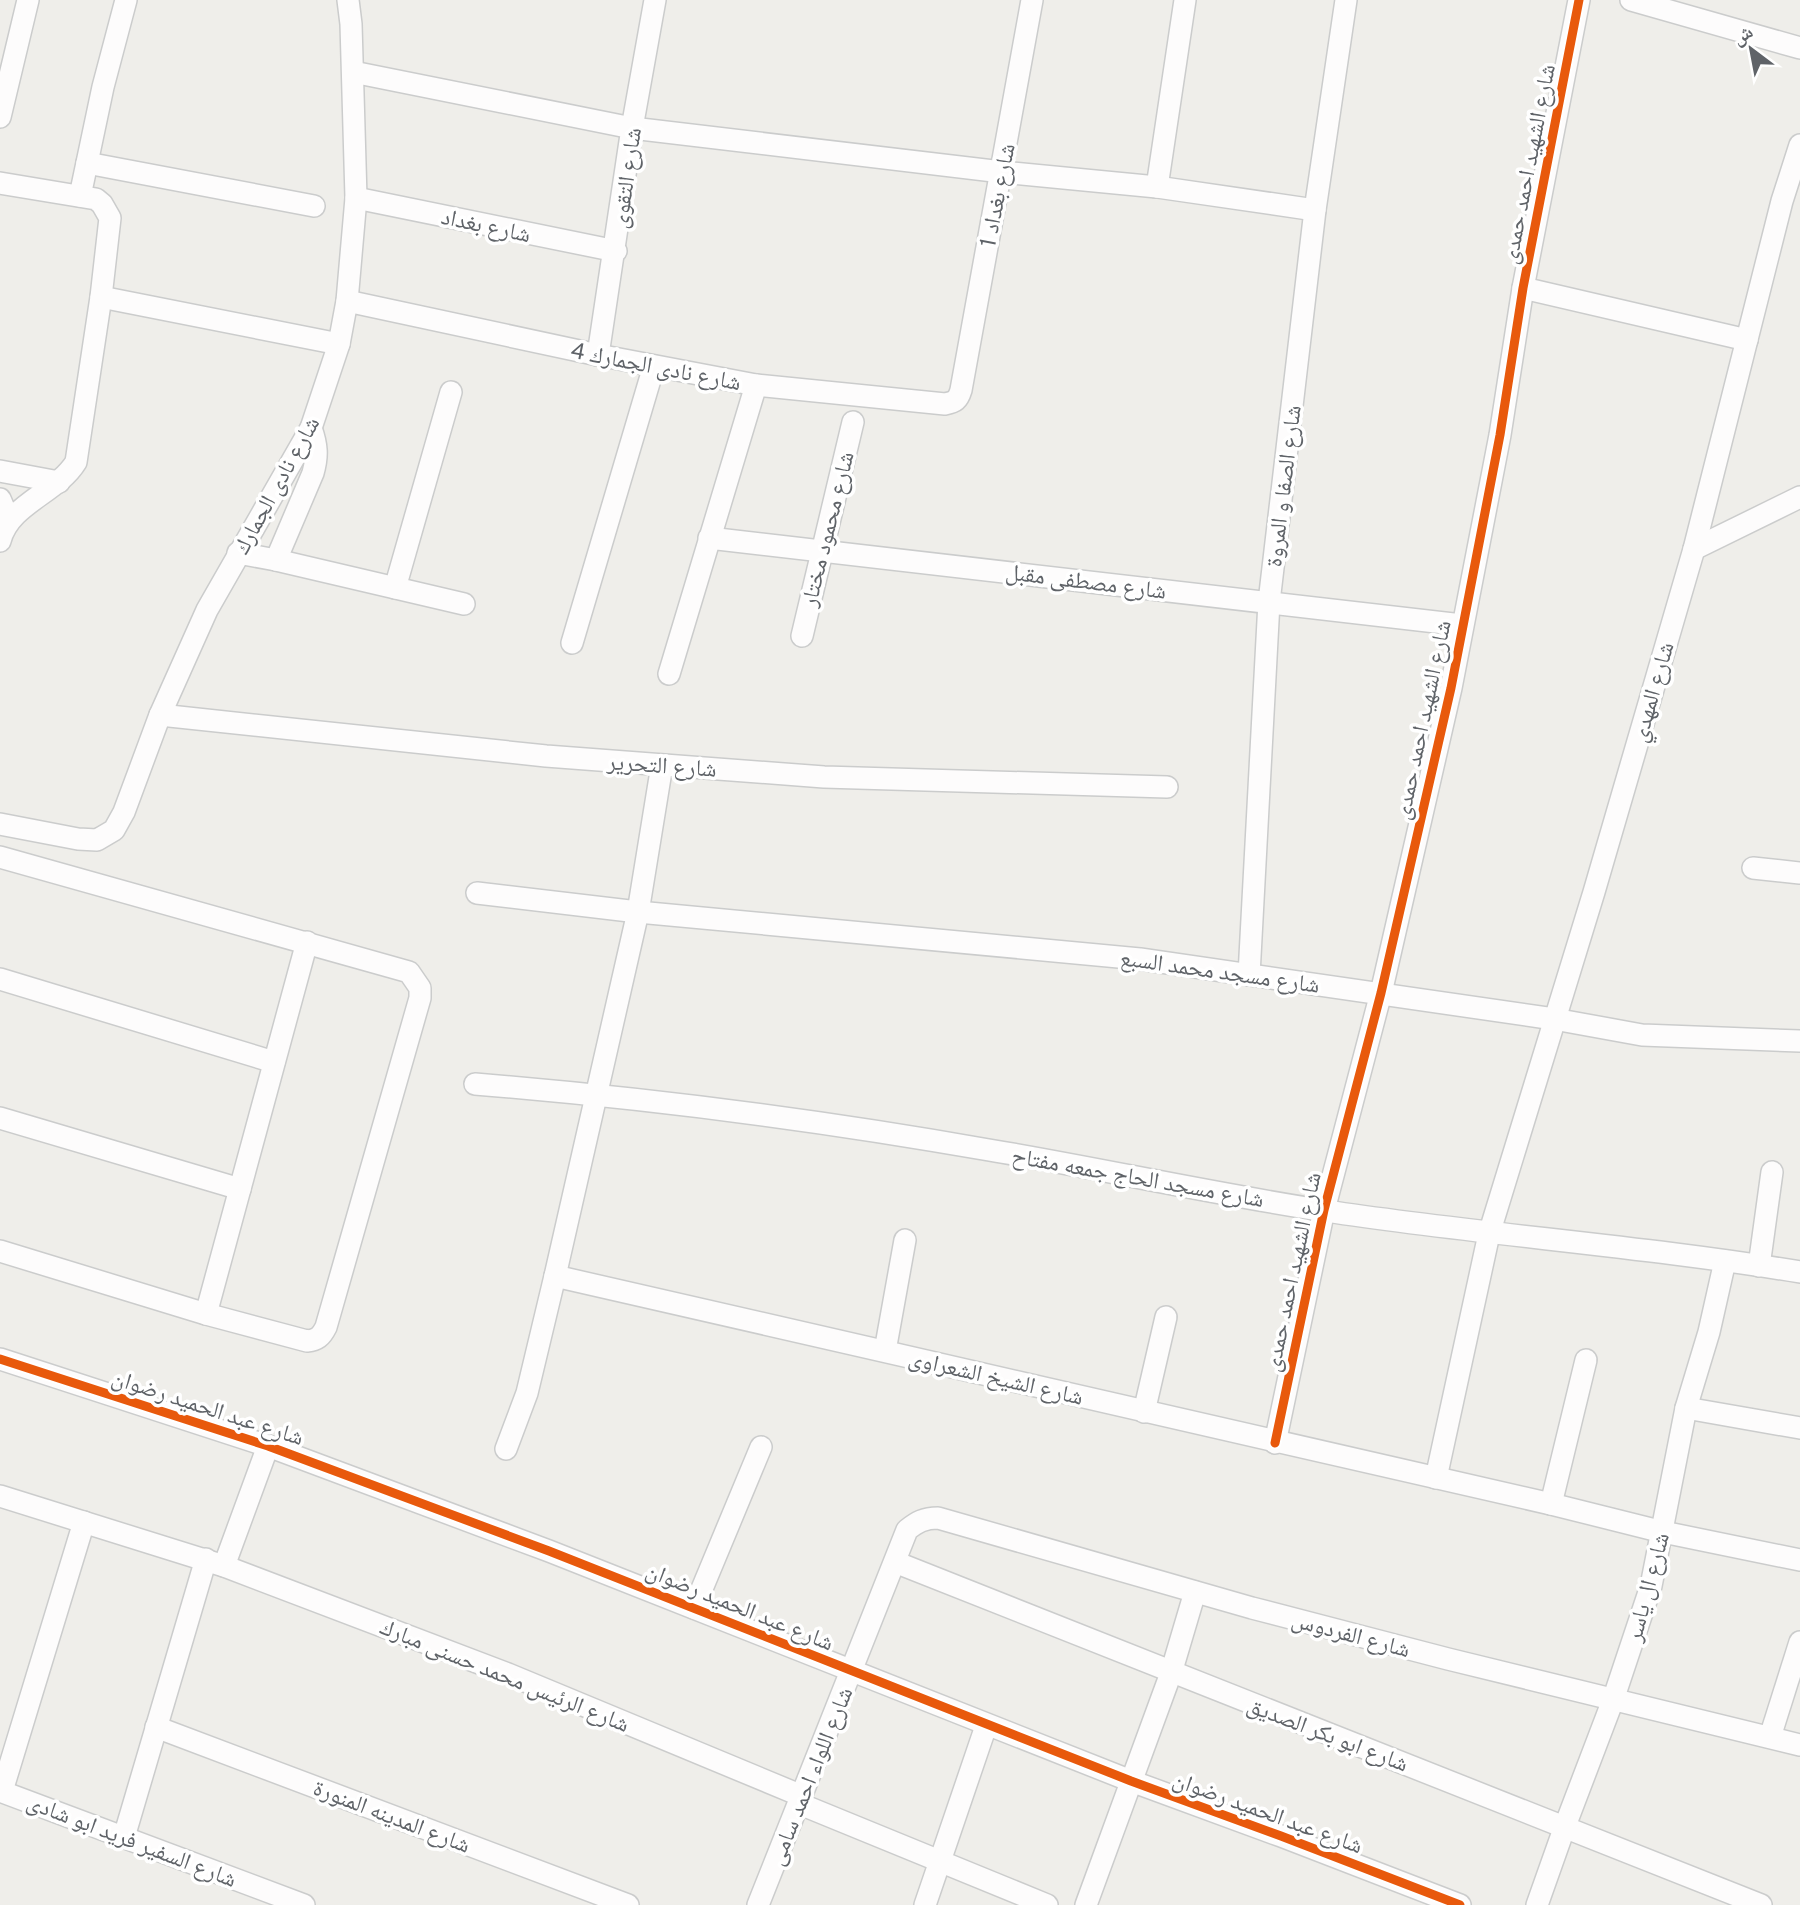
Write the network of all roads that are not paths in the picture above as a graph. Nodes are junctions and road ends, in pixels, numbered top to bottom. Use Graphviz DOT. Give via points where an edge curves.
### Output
graph roads {
  1 [pos="28,0"];
  2 [pos="126,0"];
  3 [pos="348,0"];
  4 [pos="1032,0"];
  5 [pos="1185,0"];
  6 [pos="1346,0"];
  7 [pos="1579,0"];
  8 [pos="1631,0"];
  9 [pos="652,1"];
  10 [pos="1800,48"];
  11 [pos="353,72"];
  12 [pos="0,117"];
  13 [pos="632,128"];
  14 [pos="1800,145"];
  15 [pos="87,163"];
  16 [pos="1002,172"];
  17 [pos="0,183"];
  18 [pos="1157,187"];
  19 [pos="80,196"];
  20 [pos="356,198"];
  21 [pos="314,206"];
  22 [pos="1315,210"];
  23 [pos="616,251"];
  24 [pos="1523,288"];
  25 [pos="101,297"];
  26 [pos="347,301"];
  27 [pos="1748,340"];
  28 [pos="339,344"];
  29 [pos="598,355"];
  30 [pos="654,366"];
  31 [pos="756,385"];
  32 [pos="961,390"];
  33 [pos="451,392"];
  34 [pos="853,422"];
  35 [pos="311,428"];
  36 [pos="0,471"];
  37 [pos="59,482"];
  38 [pos="1800,497"];
  39 [pos="0,499"];
  40 [pos="9,520"];
  41 [pos="709,538"];
  42 [pos="0,541"];
  43 [pos="1694,549"];
  44 [pos="822,550"];
  45 [pos="237,553"];
  46 [pos="276,560"];
  47 [pos="395,588"];
  48 [pos="1269,602"];
  49 [pos="464,604"];
  50 [pos="1462,625"];
  51 [pos="802,636"];
  52 [pos="572,643"];
  53 [pos="669,674"];
  54 [pos="160,715"];
  55 [pos="663,765"];
  56 [pos="1167,787"];
  57 [pos="0,824"];
  58 [pos="0,857"];
  59 [pos="1753,868"];
  60 [pos="1800,873"];
  61 [pos="477,893"];
  62 [pos="638,912"];
  63 [pos="307,942"];
  64 [pos="1249,975"];
  65 [pos="0,979"];
  66 [pos="1381,993"];
  67 [pos="1554,1019"];
  68 [pos="1800,1041"];
  69 [pos="274,1062"];
  70 [pos="475,1084"];
  71 [pos="596,1094"];
  72 [pos="0,1118"];
  73 [pos="1772,1172"];
  74 [pos="240,1189"];
  75 [pos="1324,1210"];
  76 [pos="1489,1234"];
  77 [pos="905,1240"];
  78 [pos="0,1251"];
  79 [pos="1725,1261"];
  80 [pos="1759,1266"];
  81 [pos="1800,1272"];
  82 [pos="555,1276"];
  83 [pos="206,1314"];
  84 [pos="1166,1317"];
  85 [pos="885,1351"];
  86 [pos="0,1359"];
  87 [pos="1586,1360"];
  88 [pos="1686,1408"];
  89 [pos="1144,1412"];
  90 [pos="1800,1428"];
  91 [pos="1275,1443"];
  92 [pos="268,1446"];
  93 [pos="761,1447"];
  94 [pos="506,1449"];
  95 [pos="1436,1478"];
  96 [pos="0,1496"];
  97 [pos="1551,1504"];
  98 [pos="84,1522"];
  99 [pos="907,1530"];
  100 [pos="1663,1532"];
  101 [pos="1800,1560"];
  102 [pos="215,1562"];
  103 [pos="895,1562"];
  104 [pos="1195,1592"];
  105 [pos="694,1608"];
  106 [pos="1800,1642"];
  107 [pos="852,1671"];
  108 [pos="1171,1672"];
  109 [pos="1613,1700"];
  110 [pos="986,1726"];
  111 [pos="156,1727"];
  112 [pos="1770,1737"];
  113 [pos="1800,1745"];
  114 [pos="1131,1782"];
  115 [pos="1,1791"];
  116 [pos="801,1800"];
  117 [pos="1564,1826"];
  118 [pos="124,1837"];
  119 [pos="941,1861"];
  120 [pos="304,1905"];
  121 [pos="628,1905"];
  122 [pos="758,1905"];
  123 [pos="925,1905"];
  124 [pos="1047,1905"];
  125 [pos="1086,1905"];
  126 [pos="1460,1905"];
  127 [pos="1537,1905"];
  128 [pos="1761,1905"];
  1 -- 12 [label="street"];
  2 -- 15 [label="street"];
  3 -- 11 [label="street, شارع نادى الجمارك"];
  4 -- 16 [label="street, شارع بغداد 1"];
  5 -- 18 [label="street"];
  6 -- 22 [label="street, شارع الصفا و المروة"];
  7 -- 24 [label="street, شارع الشهيد احمد حمدى"];
  8 -- 10 [label="street"];
  9 -- 13 [label="street, شارع التقوى"];
  11 -- 13 [label="street"];
  11 -- 20 [label="street, شارع نادى الجمارك"];
  13 -- 16 [label="street"];
  13 -- 23 [label="street, شارع التقوى"];
  14 -- 27 [label="street, شارع المهدي"];
  15 -- 19 [label="street"];
  15 -- 21 [label="street"];
  16 -- 18 [label="street"];
  16 -- 32 [label="street, شارع بغداد 1"];
  17 -- 19 [label="street"];
  18 -- 22 [label="street"];
  19 -- 25 [label="street" via="96,199 110,218"];
  20 -- 23 [label="street, شارع بغداد"];
  20 -- 26 [label="street, شارع نادى الجمارك"];
  22 -- 48 [label="street, شارع الصفا و المروة"];
  23 -- 29 [label="street, شارع التقوى"];
  24 -- 27 [label="street"];
  24 -- 50 [label="street, شارع الشهيد احمد حمدى" via="1500,435"];
  25 -- 28 [label="street"];
  25 -- 37 [label="street" via="79,449 76,462"];
  26 -- 28 [label="street, شارع نادى الجمارك"];
  26 -- 29 [label="street, شارع نادى الجمارك 4"];
  27 -- 43 [label="street, شارع المهدي"];
  28 -- 35 [label="street, شارع نادى الجمارك"];
  29 -- 30 [label="street, شارع نادى الجمارك 4"];
  30 -- 31 [label="street, شارع نادى الجمارك 4"];
  30 -- 52 [label="street"];
  31 -- 32 [label="street, شارع نادى الجمارك 4" via="945,404 958,398"];
  31 -- 41 [label="street"];
  33 -- 47 [label="street"];
  34 -- 44 [label="street, شارع محمود مختار"];
  35 -- 45 [label="street, شارع نادى الجمارك"];
  35 -- 46 [label="street" via="317,459"];
  36 -- 37 [label="street"];
  37 -- 40 [label="street"];
  38 -- 43 [label="street"];
  39 -- 40 [label="street"];
  40 -- 42 [label="street"];
  41 -- 44 [label="street, شارع مصطفى مقبل"];
  41 -- 53 [label="street"];
  43 -- 67 [label="street, شارع المهدي"];
  44 -- 48 [label="street, شارع مصطفى مقبل"];
  44 -- 51 [label="street, شارع محمود مختار"];
  45 -- 46 [label="street"];
  45 -- 54 [label="street, شارع نادى الجمارك"];
  46 -- 47 [label="street"];
  47 -- 49 [label="street"];
  48 -- 50 [label="street, شارع مصطفى مقبل"];
  48 -- 64 [label="street, شارع الصفا و المروة"];
  50 -- 66 [label="street, شارع الشهيد احمد حمدى"];
  54 -- 55 [label="street, شارع التحرير"];
  54 -- 57 [label="street, شارع نادى الجمارك" via="114,830 97,839 78,839"];
  55 -- 56 [label="street, شارع التحرير" via="824,777"];
  55 -- 62 [label="street"];
  58 -- 63 [label="street"];
  59 -- 60 [label="street"];
  61 -- 62 [label="street, شارع مسجد محمد السبع"];
  62 -- 64 [label="street, شارع مسجد محمد السبع" via="1140,959"];
  62 -- 71 [label="street"];
  63 -- 69 [label="street"];
  63 -- 83 [label="street" via="409,972 419,988 419,998 322,1335 307,1341"];
  64 -- 66 [label="street, شارع مسجد محمد السبع"];
  65 -- 69 [label="street"];
  66 -- 67 [label="street, شارع مسجد محمد السبع"];
  66 -- 75 [label="street, شارع الشهيد احمد حمدى"];
  67 -- 68 [label="street, شارع مسجد محمد السبع" via="1642,1035"];
  67 -- 76 [label="street, شارع المهدي"];
  69 -- 74 [label="street"];
  70 -- 71 [label="street, شارع مسجد الحاج جمعه مفتاح"];
  71 -- 75 [label="street, شارع مسجد الحاج جمعه مفتاح" via="961,1145"];
  71 -- 82 [label="street"];
  72 -- 74 [label="street"];
  73 -- 80 [label="street"];
  74 -- 83 [label="street"];
  75 -- 76 [label="street, شارع مسجد الحاج جمعه مفتاح"];
  75 -- 91 [label="street, شارع الشهيد احمد حمدى"];
  76 -- 79 [label="street, شارع مسجد الحاج جمعه مفتاح"];
  76 -- 95 [label="street"];
  77 -- 85 [label="street"];
  78 -- 83 [label="street"];
  79 -- 80 [label="street, شارع مسجد الحاج جمعه مفتاح"];
  79 -- 88 [label="street, شارع ال ياسر"];
  80 -- 81 [label="street, شارع مسجد الحاج جمعه مفتاح"];
  82 -- 85 [label="street, شارع الشيخ الشعراوى"];
  82 -- 94 [label="street" via="527,1393"];
  84 -- 89 [label="street"];
  85 -- 89 [label="street, شارع الشيخ الشعراوى"];
  86 -- 92 [label="street, شارع عبد الحميد رضوان"];
  87 -- 97 [label="street"];
  88 -- 90 [label="street"];
  88 -- 100 [label="street, شارع ال ياسر"];
  89 -- 91 [label="street, شارع الشيخ الشعراوى"];
  91 -- 95 [label="street, شارع الشيخ الشعراوى"];
  92 -- 102 [label="street"];
  92 -- 105 [label="street, شارع عبد الحميد رضوان"];
  93 -- 105 [label="street"];
  95 -- 97 [label="street, شارع الشيخ الشعراوى"];
  96 -- 98 [label="street, شارع الرئيس محمد حسنى مبارك"];
  97 -- 100 [label="street, شارع الشيخ الشعراوى"];
  98 -- 102 [label="street, شارع الرئيس محمد حسنى مبارك"];
  98 -- 115 [label="street"];
  99 -- 103 [label="street, شارع اللواء احمد سامى"];
  99 -- 104 [label="street, شارع الفردوس" via="918,1521 938,1518"];
  100 -- 101 [label="street, شارع الشيخ الشعراوى"];
  100 -- 109 [label="street, شارع ال ياسر" via="1651,1586"];
  102 -- 111 [label="street"];
  102 -- 116 [label="street, شارع الرئيس محمد حسنى مبارك" via="508,1674"];
  103 -- 107 [label="street, شارع اللواء احمد سامى"];
  103 -- 108 [label="street, شارع ابو بكر الصديق"];
  104 -- 108 [label="street"];
  104 -- 109 [label="street, شارع الفردوس"];
  105 -- 107 [label="street, شارع عبد الحميد رضوان"];
  106 -- 112 [label="street"];
  107 -- 110 [label="street, شارع عبد الحميد رضوان"];
  107 -- 116 [label="street, شارع اللواء احمد سامى"];
  108 -- 114 [label="street"];
  108 -- 117 [label="street, شارع ابو بكر الصديق"];
  109 -- 112 [label="street, شارع الفردوس"];
  109 -- 117 [label="street, شارع ال ياسر"];
  110 -- 114 [label="street, شارع عبد الحميد رضوان"];
  110 -- 119 [label="street"];
  111 -- 118 [label="street"];
  111 -- 121 [label="street, شارع المدينه المنورة"];
  112 -- 113 [label="street, شارع الفردوس"];
  114 -- 125 [label="street"];
  114 -- 126 [label="street, شارع عبد الحميد رضوان"];
  115 -- 118 [label="street, شارع السفير فريد ابو شادى"];
  116 -- 119 [label="street, شارع الرئيس محمد حسنى مبارك"];
  116 -- 122 [label="street, شارع اللواء احمد سامى"];
  117 -- 127 [label="street, شارع ال ياسر"];
  117 -- 128 [label="street, شارع ابو بكر الصديق"];
  118 -- 120 [label="street, شارع السفير فريد ابو شادى"];
  119 -- 123 [label="street"];
  119 -- 124 [label="street, شارع الرئيس محمد حسنى مبارك"];
}
